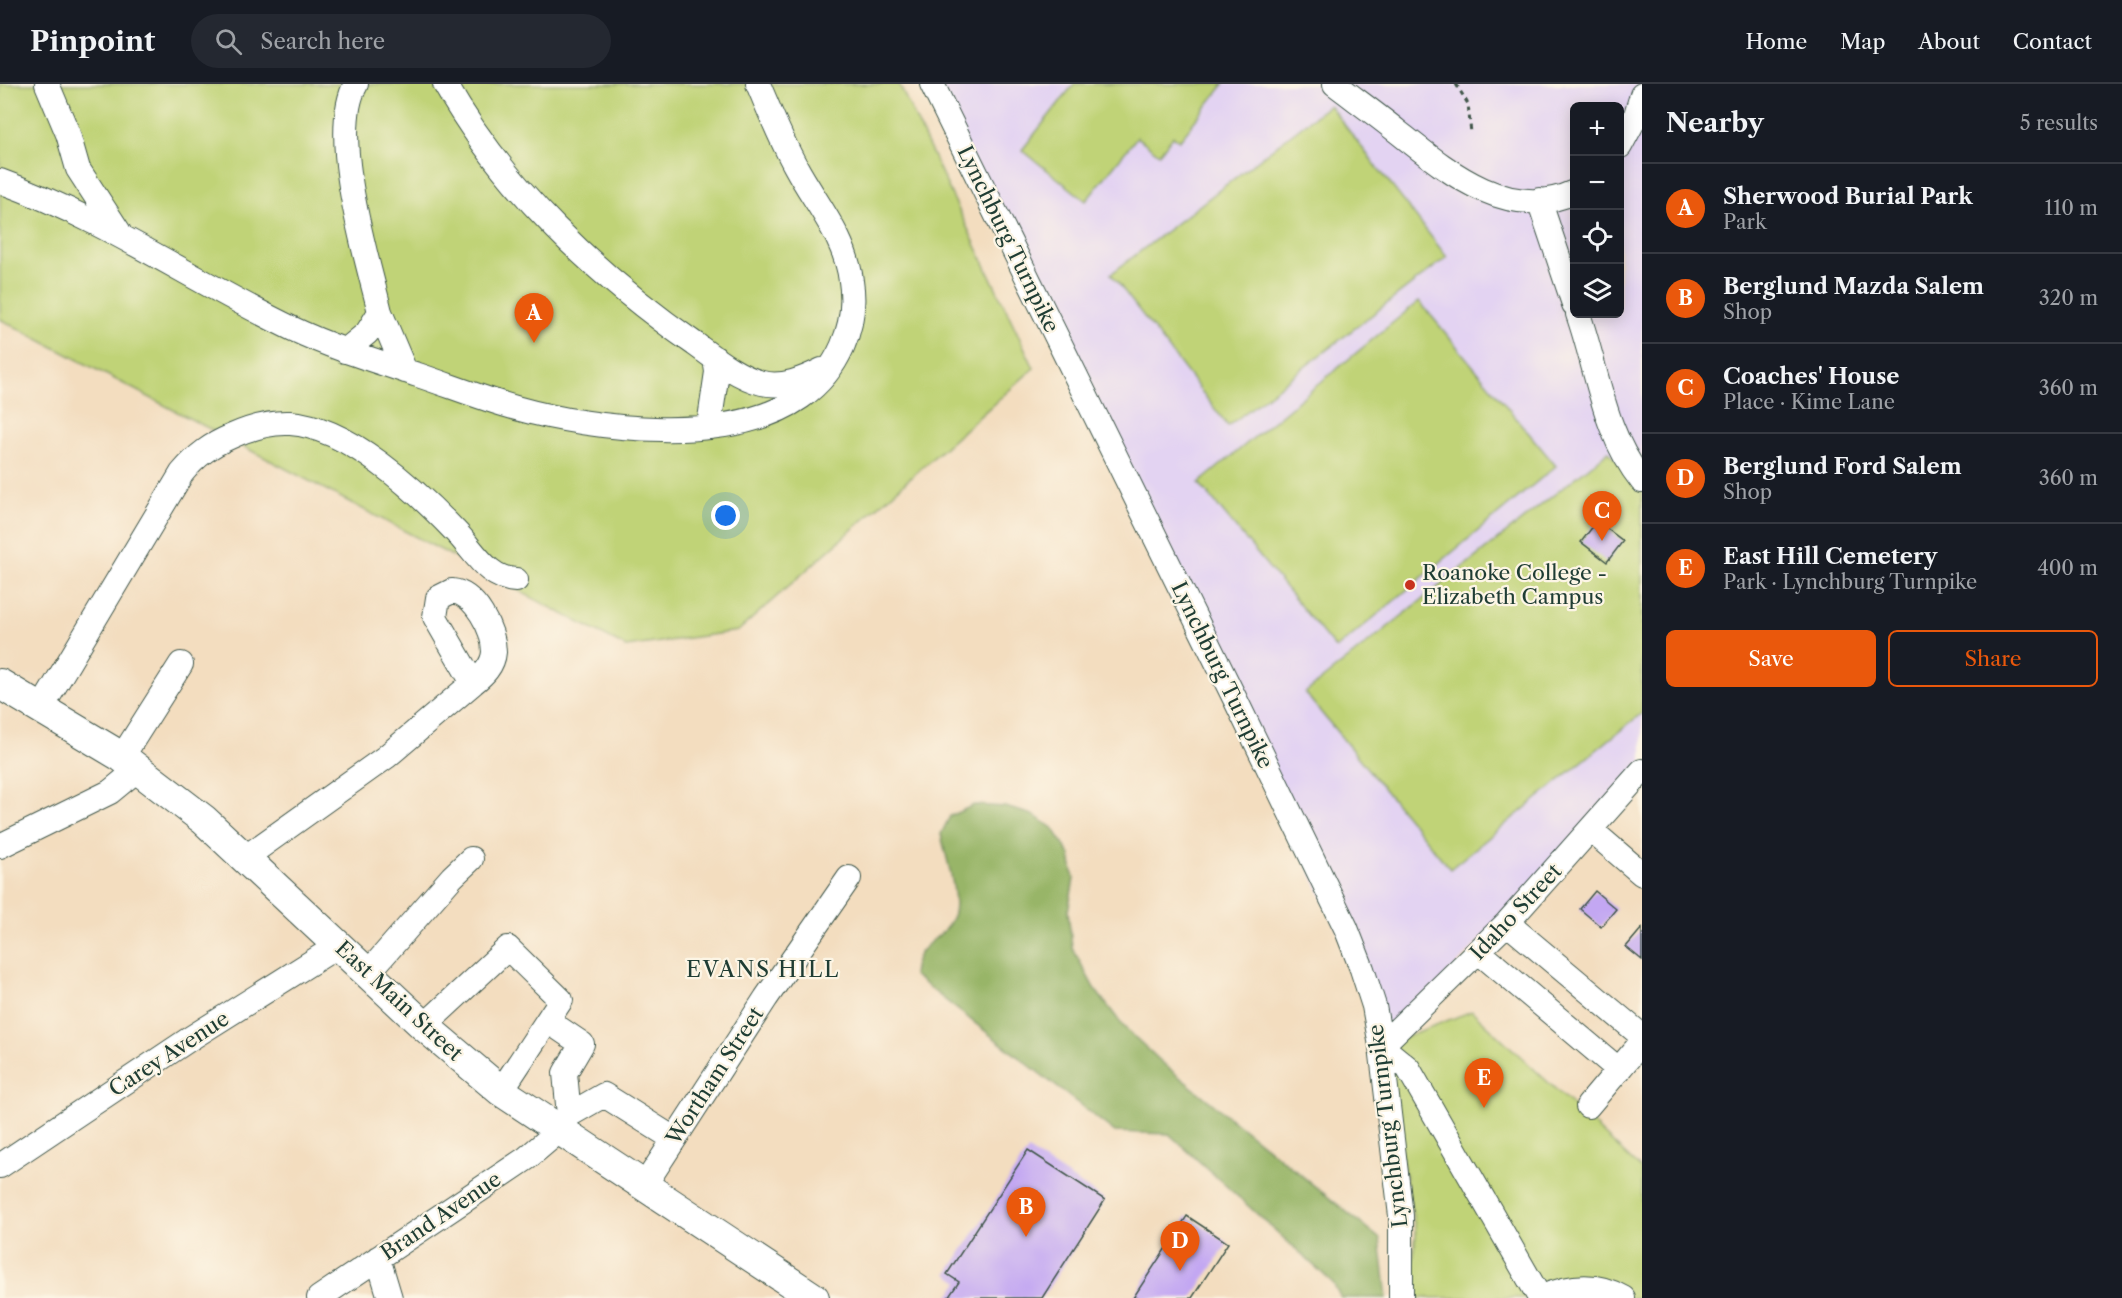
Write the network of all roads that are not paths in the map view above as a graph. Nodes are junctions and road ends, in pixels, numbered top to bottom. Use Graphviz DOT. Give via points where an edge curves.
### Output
graph roads {
  1 [pos="46,84"];
  2 [pos="445,84"];
  3 [pos="758,84"];
  4 [pos="932,84"];
  5 [pos="1335,84"];
  6 [pos="351,88"];
  7 [pos="1642,95"];
  8 [pos="1624,139"];
  9 [pos="78,169"];
  10 [pos="0,181"];
  11 [pos="1570,194"];
  12 [pos="47,198"];
  13 [pos="1539,200"];
  14 [pos="121,235"];
  15 [pos="1570,290"];
  16 [pos="380,312"];
  17 [pos="1579,318"];
  18 [pos="345,351"];
  19 [pos="716,358"];
  20 [pos="832,365"];
  21 [pos="405,371"];
  22 [pos="710,426"];
  23 [pos="1636,474"];
  24 [pos="516,580"];
  25 [pos="181,664"];
  26 [pos="473,682"];
  27 [pos="0,684"];
  28 [pos="42,707"];
  29 [pos="130,763"];
  30 [pos="1642,771"];
  31 [pos="1592,831"];
  32 [pos="0,846"];
  33 [pos="246,857"];
  34 [pos="471,859"];
  35 [pos="1642,874"];
  36 [pos="849,878"];
  37 [pos="1508,923"];
  38 [pos="339,945"];
  39 [pos="1479,952"];
  40 [pos="368,973"];
  41 [pos="548,1021"];
  42 [pos="424,1026"];
  43 [pos="1642,1036"];
  44 [pos="1642,1042"];
  45 [pos="1381,1046"];
  46 [pos="1618,1070"];
  47 [pos="501,1091"];
  48 [pos="1588,1106"];
  49 [pos="565,1123"];
  50 [pos="674,1139"];
  51 [pos="0,1166"];
  52 [pos="644,1186"];
  53 [pos="378,1258"];
  54 [pos="320,1298"];
  55 [pos="390,1298"];
  56 [pos="814,1298"];
  57 [pos="1401,1298"];
  58 [pos="1540,1298"];
  59 [pos="1623,1298"];
  1 -- 9 [label="street"];
  2 -- 19 [label="street" via="498,166 551,221 612,281"];
  3 -- 20 [label="street" via="796,167 838,238 847,261 852,316 844,346"];
  4 -- 45 [label="street, Lynchburg Turnpike" via="1346,928 1374,1006"];
  5 -- 13 [label="street" via="1460,179 1506,198"];
  6 -- 16 [label="street" via="347,143 355,213"];
  7 -- 8 [label="street"];
  9 -- 12 [label="street"];
  9 -- 14 [label="street"];
  10 -- 12 [label="street"];
  11 -- 13 [label="street"];
  12 -- 14 [label="street"];
  13 -- 15 [label="street"];
  14 -- 18 [label="street" via="294,330"];
  16 -- 18 [label="street" via="367,333"];
  16 -- 21 [label="street"];
  17 -- 23 [label="street" via="1607,418 1616,442"];
  18 -- 21 [label="street"];
  19 -- 20 [label="street" via="762,383 797,382"];
  19 -- 22 [label="street"];
  20 -- 22 [label="street" via="811,390 791,404 747,420"];
  21 -- 22 [label="street" via="518,409 567,419 675,428"];
  24 -- 28 [label="street" via="491,573 434,510 361,451 335,436 290,423 244,430 211,445 182,472"];
  25 -- 29 [label="street"];
  26 -- 33 [label="street" via="386,757"];
  27 -- 28 [label="main road, East Main Street"];
  28 -- 29 [label="main road, East Main Street"];
  29 -- 32 [label="street" via="110,792"];
  29 -- 33 [label="main road, East Main Street"];
  30 -- 31 [label="street, Idaho Street"];
  31 -- 35 [label="street"];
  31 -- 37 [label="street, Idaho Street"];
  33 -- 38 [label="main road, East Main Street"];
  34 -- 40 [label="street"];
  36 -- 50 [label="street, Wortham Street"];
  37 -- 39 [label="street, Idaho Street"];
  37 -- 43 [label="street"];
  38 -- 40 [label="main road, East Main Street"];
  38 -- 51 [label="street, Carey Avenue"];
  39 -- 45 [label="street, Idaho Street"];
  39 -- 46 [label="street"];
  40 -- 42 [label="main road, East Main Street"];
  41 -- 42 [label="street" via="561,1000 508,948"];
  41 -- 47 [label="street"];
  41 -- 49 [label="street" via="582,1044 565,1073"];
  42 -- 47 [label="main road, East Main Street"];
  44 -- 46 [label="street"];
  45 -- 57 [label="street, Lynchburg Turnpike" via="1401,1216"];
  45 -- 58 [label="street" via="1408,1068"];
  46 -- 48 [label="street"];
  47 -- 49 [label="main road, East Main Street"];
  49 -- 50 [label="street, Brand Avenue" via="604,1095"];
  49 -- 52 [label="main road, East Main Street"];
  49 -- 53 [label="street, Brand Avenue" via="527,1158"];
  50 -- 52 [label="street, Wortham Street"];
  52 -- 56 [label="main road, East Main Street"];
  53 -- 54 [label="street, Brand Avenue"];
  53 -- 55 [label="street"];
  58 -- 59 [label="street" via="1555,1291 1587,1287"];
}
